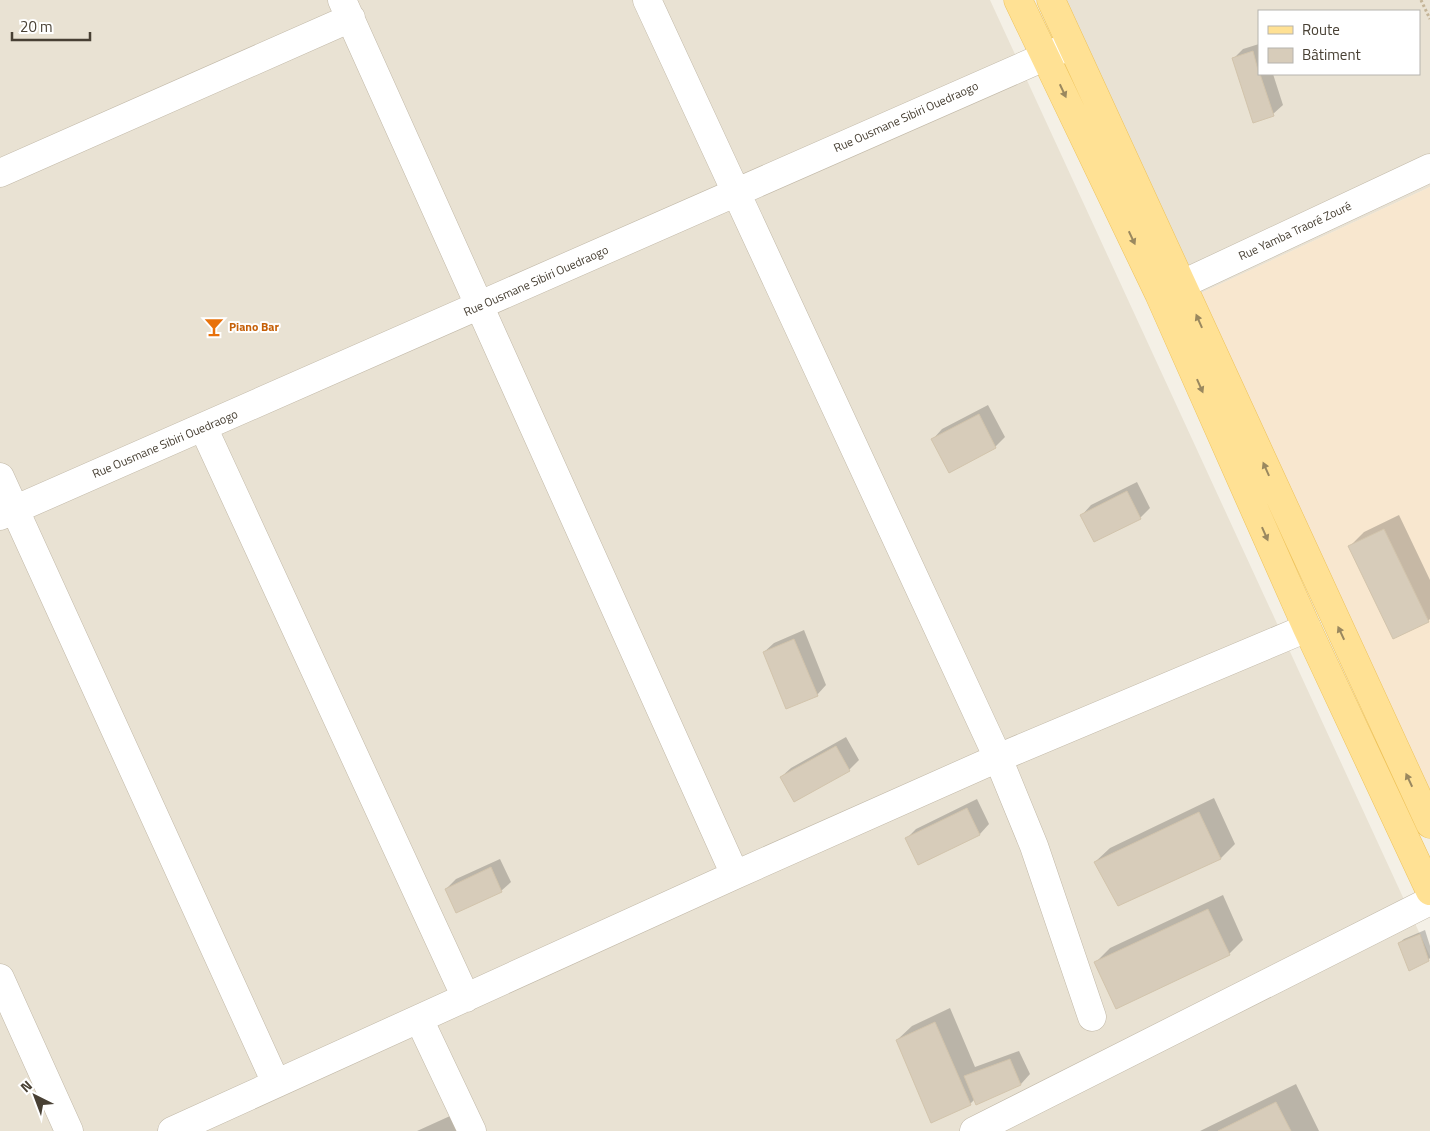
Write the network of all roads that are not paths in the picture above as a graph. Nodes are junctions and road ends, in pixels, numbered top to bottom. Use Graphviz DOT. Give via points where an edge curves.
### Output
graph roads {
  1 [pos="647,0"];
  2 [pos="1018,0"];
  3 [pos="1051,0"];
  4 [pos="347,9"];
  5 [pos="1071,46"];
  6 [pos="1046,55"];
  7 [pos="1430,168"];
  8 [pos="0,173"];
  9 [pos="736,192"];
  10 [pos="1171,289"];
  11 [pos="479,306"];
  12 [pos="203,427"];
  13 [pos="0,477"];
  14 [pos="7,512"];
  15 [pos="1307,628"];
  16 [pos="998,758"];
  17 [pos="1430,824"];
  18 [pos="735,875"];
  19 [pos="1430,891"];
  20 [pos="1430,901"];
  21 [pos="0,978"];
  22 [pos="466,998"];
  23 [pos="1092,1017"];
  24 [pos="419,1019"];
  25 [pos="276,1083"];
  26 [pos="69,1131"];
  27 [pos="172,1131"];
  28 [pos="472,1131"];
  29 [pos="974,1131"];
  1 -- 9 [label="street"];
  2 -- 6 [label="main road"];
  3 -- 5 [label="main road"];
  4 -- 8 [label="street"];
  4 -- 11 [label="street"];
  5 -- 6 [label="street, Rue Ousmane Sibiri Ouedraogo"];
  5 -- 10 [label="main road"];
  6 -- 9 [label="street, Rue Ousmane Sibiri Ouedraogo"];
  6 -- 10 [label="main road, one-way"];
  7 -- 10 [label="street, Rue Yamba Traoré Zouré"];
  9 -- 11 [label="street, Rue Ousmane Sibiri Ouedraogo"];
  9 -- 16 [label="street"];
  10 -- 15 [label="main road, one-way"];
  17 -- 10 [label="main road, one-way" via="1334,618"];
  11 -- 12 [label="street, Rue Ousmane Sibiri Ouedraogo"];
  11 -- 18 [label="street"];
  12 -- 14 [label="street, Rue Ousmane Sibiri Ouedraogo"];
  12 -- 22 [label="street"];
  13 -- 14 [label="street"];
  14 -- 25 [label="street"];
  15 -- 16 [label="street"];
  15 -- 19 [label="main road"];
  16 -- 18 [label="street"];
  16 -- 23 [label="street" via="1034,846"];
  18 -- 22 [label="street"];
  20 -- 29 [label="street"];
  21 -- 26 [label="street"];
  22 -- 24 [label="street"];
  24 -- 25 [label="street"];
  24 -- 28 [label="street"];
  25 -- 27 [label="street"];
}
